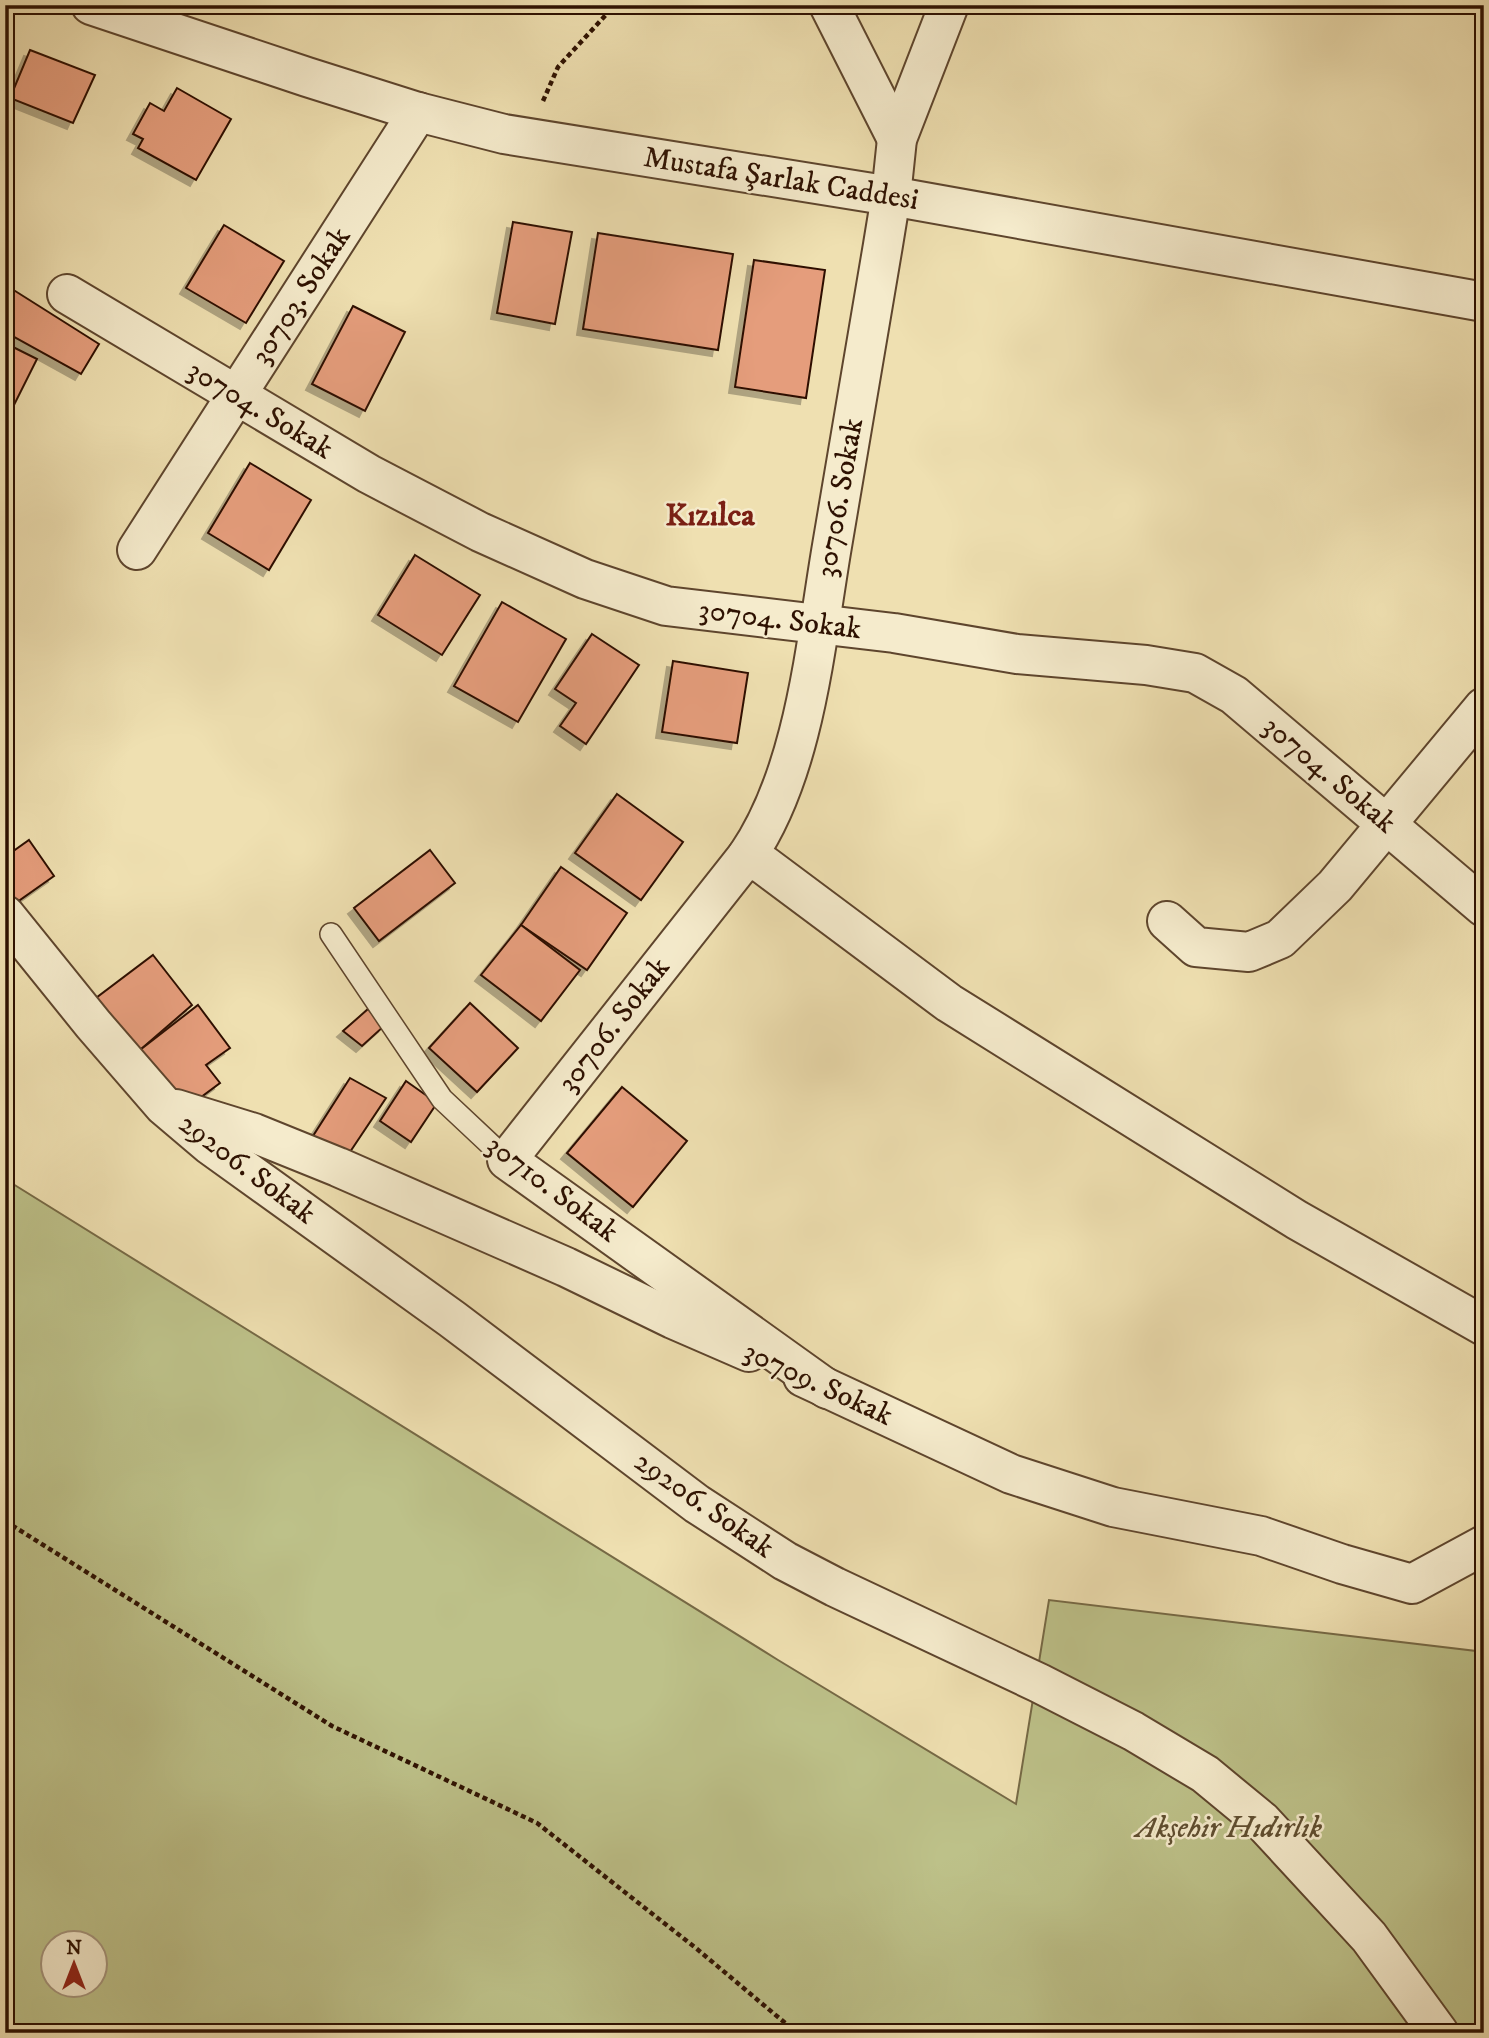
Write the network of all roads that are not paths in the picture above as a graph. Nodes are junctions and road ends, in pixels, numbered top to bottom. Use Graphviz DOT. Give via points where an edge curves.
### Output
graph roads {
  1 [pos="91,5"];
  2 [pos="828,5"];
  3 [pos="949,5"];
  4 [pos="418,112"];
  5 [pos="897,139"];
  6 [pos="891,196"];
  7 [pos="67,294"];
  8 [pos="1484,302"];
  9 [pos="236,396"];
  10 [pos="137,550"];
  11 [pos="818,624"];
  12 [pos="1484,707"];
  13 [pos="1386,824"];
  14 [pos="747,856"];
  15 [pos="1484,907"];
  16 [pos="5,915"];
  17 [pos="1167,921"];
  18 [pos="331,934"];
  19 [pos="164,1106"];
  20 [pos="507,1160"];
  21 [pos="1484,1326"];
  22 [pos="828,1388"];
  23 [pos="1484,1545"];
  24 [pos="1440,2033"];
  1 -- 4 [label="street, Mustafa Şarlak Caddesi"];
  2 -- 5 [label="street"];
  3 -- 5 [label="street, 30706. Sokak"];
  4 -- 6 [label="street, Mustafa Şarlak Caddesi" via="504,134"];
  4 -- 9 [label="street, 30703. Sokak"];
  5 -- 6 [label="street, 30706. Sokak"];
  6 -- 8 [label="street, Mustafa Şarlak Caddesi"];
  6 -- 11 [label="street, 30706. Sokak"];
  7 -- 9 [label="street, 30704. Sokak"];
  9 -- 10 [label="street, 30703. Sokak"];
  9 -- 11 [label="street, 30704. Sokak" via="369,474 480,532 585,579 666,606"];
  11 -- 13 [label="street, 30704. Sokak" via="1017,654 1195,673 1234,695"];
  11 -- 14 [label="street, 30706. Sokak" via="800,726 781,792"];
  12 -- 13 [label="street"];
  13 -- 15 [label="street, 30704. Sokak"];
  13 -- 17 [label="street" via="1335,886 1280,939 1249,952 1196,947"];
  14 -- 20 [label="street, 30706. Sokak"];
  14 -- 21 [label="street" via="949,1003 1297,1220"];
  16 -- 19 [label="street, 29206. Sokak"];
  18 -- 20 [label="lane, 30710. Sokak" via="442,1099"];
  19 -- 22 [label="street, 30709. Sokak" via="254,1133 338,1167"];
  19 -- 24 [label="street, 29206. Sokak" via="744,1536 835,1587 1133,1731 1205,1774 1262,1821 1369,1937"];
  20 -- 22 [label="street, 30710. Sokak"];
  22 -- 23 [label="street, 30709. Sokak" via="1011,1474 1113,1507 1261,1536 1412,1584"];
}
